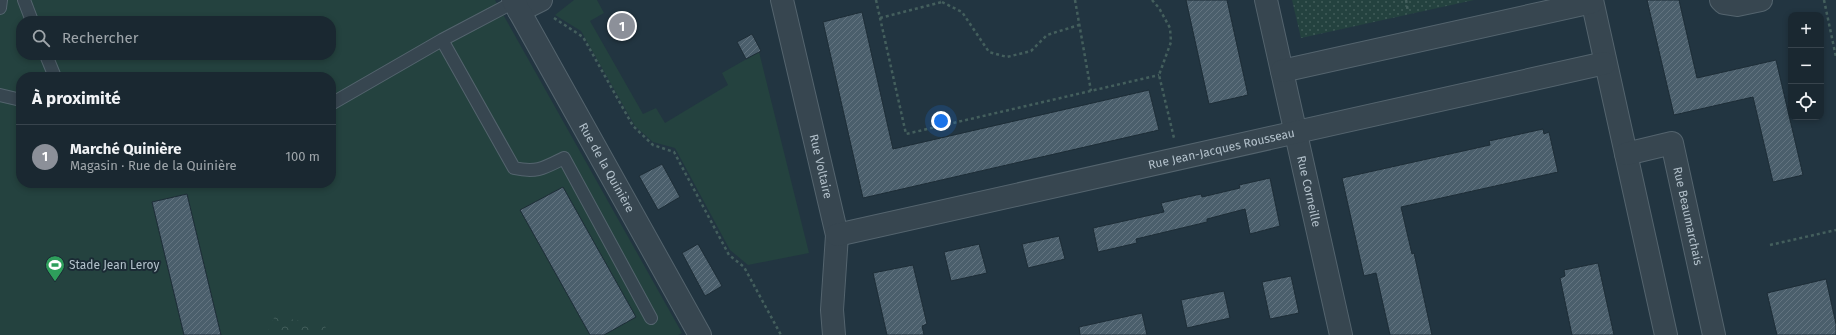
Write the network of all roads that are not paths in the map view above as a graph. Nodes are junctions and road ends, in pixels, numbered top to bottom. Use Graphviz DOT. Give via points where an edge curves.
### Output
graph roads {
  1 [pos="1,0"];
  2 [pos="24,0"];
  3 [pos="541,0"];
  4 [pos="782,0"];
  5 [pos="1266,0"];
  6 [pos="1721,0"];
  7 [pos="1761,0"];
  8 [pos="1592,1"];
  9 [pos="516,4"];
  10 [pos="0,8"];
  11 [pos="30,16"];
  12 [pos="442,40"];
  13 [pos="48,60"];
  14 [pos="1605,63"];
  15 [pos="1282,71"];
  16 [pos="53,72"];
  17 [pos="0,95"];
  18 [pos="16,99"];
  19 [pos="336,101"];
  20 [pos="1296,132"];
  21 [pos="1626,154"];
  22 [pos="837,235"];
  23 [pos="651,318"];
  24 [pos="700,335"];
  25 [pos="834,335"];
  26 [pos="1341,335"];
  27 [pos="1666,335"];
  28 [pos="1714,335"];
  1 -- 10 [label="lane"];
  2 -- 11 [label="lane"];
  3 -- 9 [label="street"];
  4 -- 22 [label="street, Rue Voltaire"];
  5 -- 15 [label="street, Rue Corneille"];
  6 -- 7 [label="street" via="1737,5"];
  8 -- 14 [label="street"];
  8 -- 15 [label="street"];
  9 -- 12 [label="lane"];
  9 -- 24 [label="street, Rue de la Quinière"];
  12 -- 19 [label="lane"];
  12 -- 23 [label="lane" via="514,168 530,171 564,158"];
  13 -- 16 [label="lane"];
  14 -- 20 [label="street, Rue Jean-Jacques Rousseau"];
  14 -- 21 [label="street"];
  15 -- 20 [label="street, Rue Corneille"];
  17 -- 18 [label="lane"];
  20 -- 22 [label="street, Rue Jean-Jacques Rousseau"];
  20 -- 26 [label="street, Rue Corneille"];
  21 -- 27 [label="street"];
  21 -- 28 [label="street, Rue Beaumarchais" via="1672,144"];
  22 -- 25 [label="street, Rue Voltaire" via="832,310"];
}
